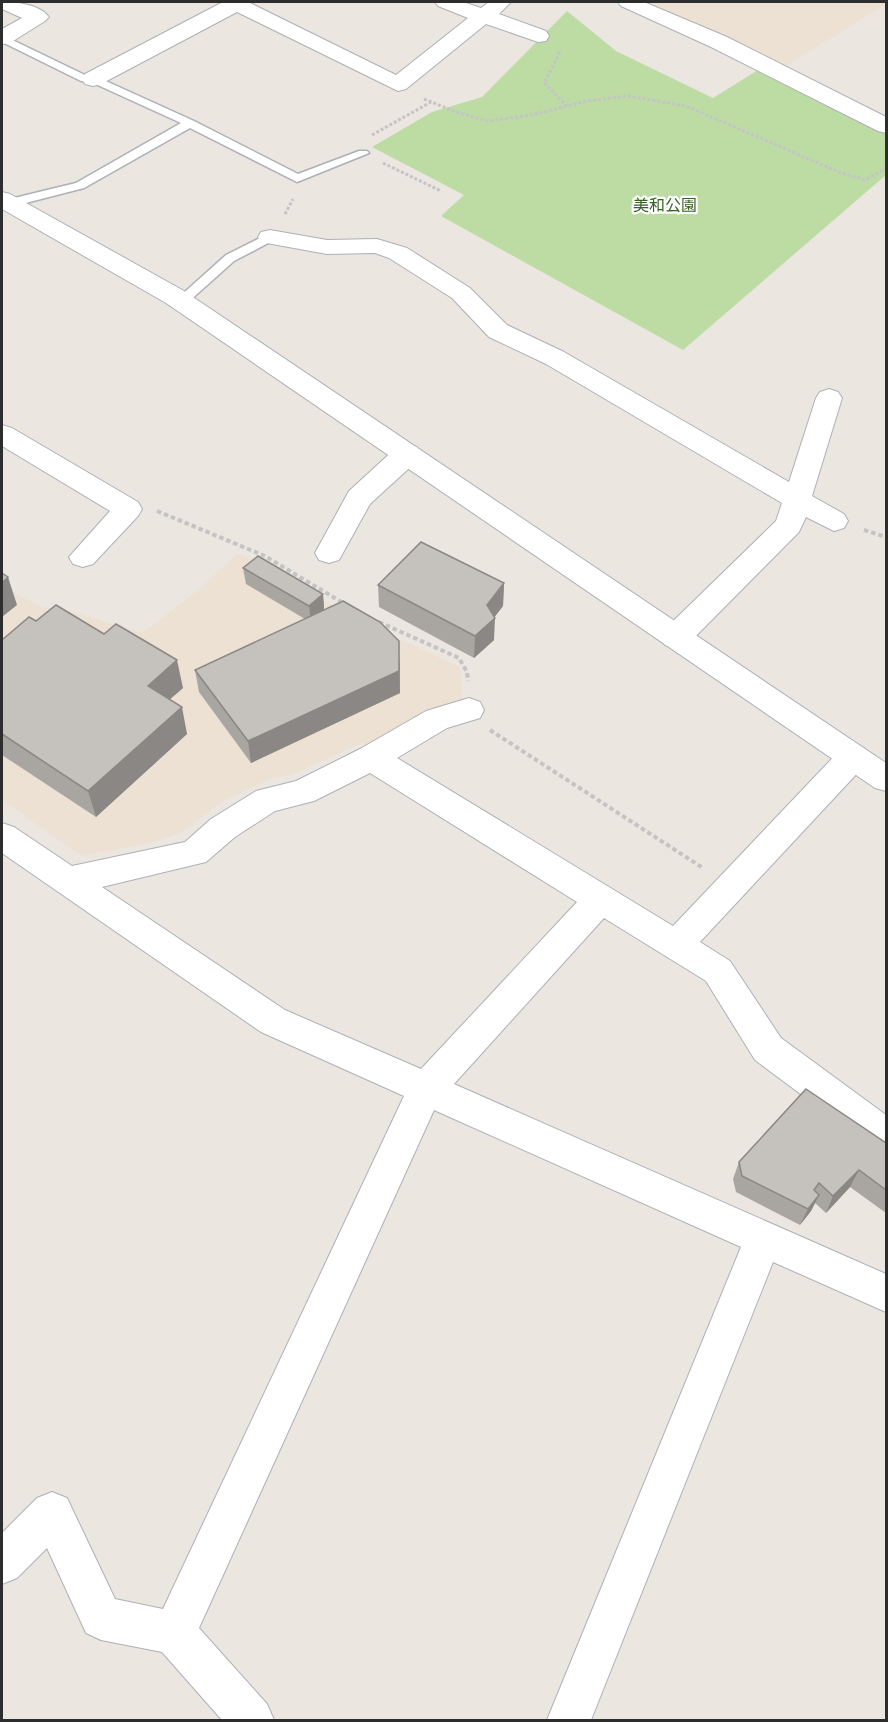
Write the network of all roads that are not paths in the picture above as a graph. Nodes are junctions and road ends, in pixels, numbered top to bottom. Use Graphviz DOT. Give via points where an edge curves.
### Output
graph roads {
  1 [pos="2,2"];
  2 [pos="445,2"];
  3 [pos="501,2"];
  4 [pos="628,2"];
  5 [pos="235,3"];
  6 [pos="482,16"];
  7 [pos="538,36"];
  8 [pos="2,38"];
  9 [pos="93,79"];
  10 [pos="190,123"];
  11 [pos="886,126"];
  12 [pos="363,153"];
  13 [pos="6,201"];
  14 [pos="270,237"];
  15 [pos="182,302"];
  16 [pos="830,398"];
  17 [pos="2,434"];
  18 [pos="407,454"];
  19 [pos="797,498"];
  20 [pos="834,521"];
  21 [pos="329,553"];
  22 [pos="83,557"];
  23 [pos="675,637"];
  24 [pos="469,710"];
  25 [pos="853,757"];
  26 [pos="371,758"];
  27 [pos="886,779"];
  28 [pos="2,836"];
  29 [pos="65,881"];
  30 [pos="601,899"];
  31 [pos="676,945"];
  32 [pos="425,1090"];
  33 [pos="886,1136"];
  34 [pos="763,1240"];
  35 [pos="886,1293"];
  36 [pos="2,1563"];
  37 [pos="174,1633"];
  38 [pos="251,1720"];
  39 [pos="569,1720"];
  1 -- 8 [label="street" via="38,17"];
  2 -- 6 [label="street"];
  3 -- 6 [label="street"];
  4 -- 11 [label="street" via="719,42"];
  5 -- 6 [label="street" via="398,84"];
  5 -- 9 [label="street"];
  6 -- 7 [label="street"];
  8 -- 9 [label="lane" via="85,79"];
  9 -- 10 [label="lane"];
  10 -- 12 [label="lane" via="297,178"];
  10 -- 13 [label="lane" via="81,186"];
  13 -- 15 [label="street"];
  14 -- 15 [label="lane" via="230,258"];
  14 -- 19 [label="street" via="327,247 377,246 398,253 461,293 498,331 555,358"];
  15 -- 18 [label="street"];
  16 -- 19 [label="street"];
  17 -- 22 [label="street" via="128,509"];
  18 -- 21 [label="street" via="359,498"];
  18 -- 23 [label="street"];
  19 -- 20 [label="street"];
  19 -- 23 [label="street" via="789,525"];
  23 -- 25 [label="street"];
  24 -- 26 [label="street" via="437,719"];
  25 -- 27 [label="street"];
  25 -- 31 [label="street"];
  26 -- 29 [label="street" via="303,792 267,800 194,853"];
  26 -- 30 [label="street"];
  28 -- 29 [label="street"];
  29 -- 32 [label="street" via="273,1021"];
  30 -- 31 [label="street"];
  30 -- 32 [label="street"];
  31 -- 33 [label="street" via="718,971 768,1049"];
  32 -- 34 [label="street"];
  32 -- 37 [label="street"];
  34 -- 35 [label="street"];
  34 -- 39 [label="street"];
  36 -- 37 [label="street" via="52,1513 101,1617"];
  37 -- 38 [label="street"];
}
